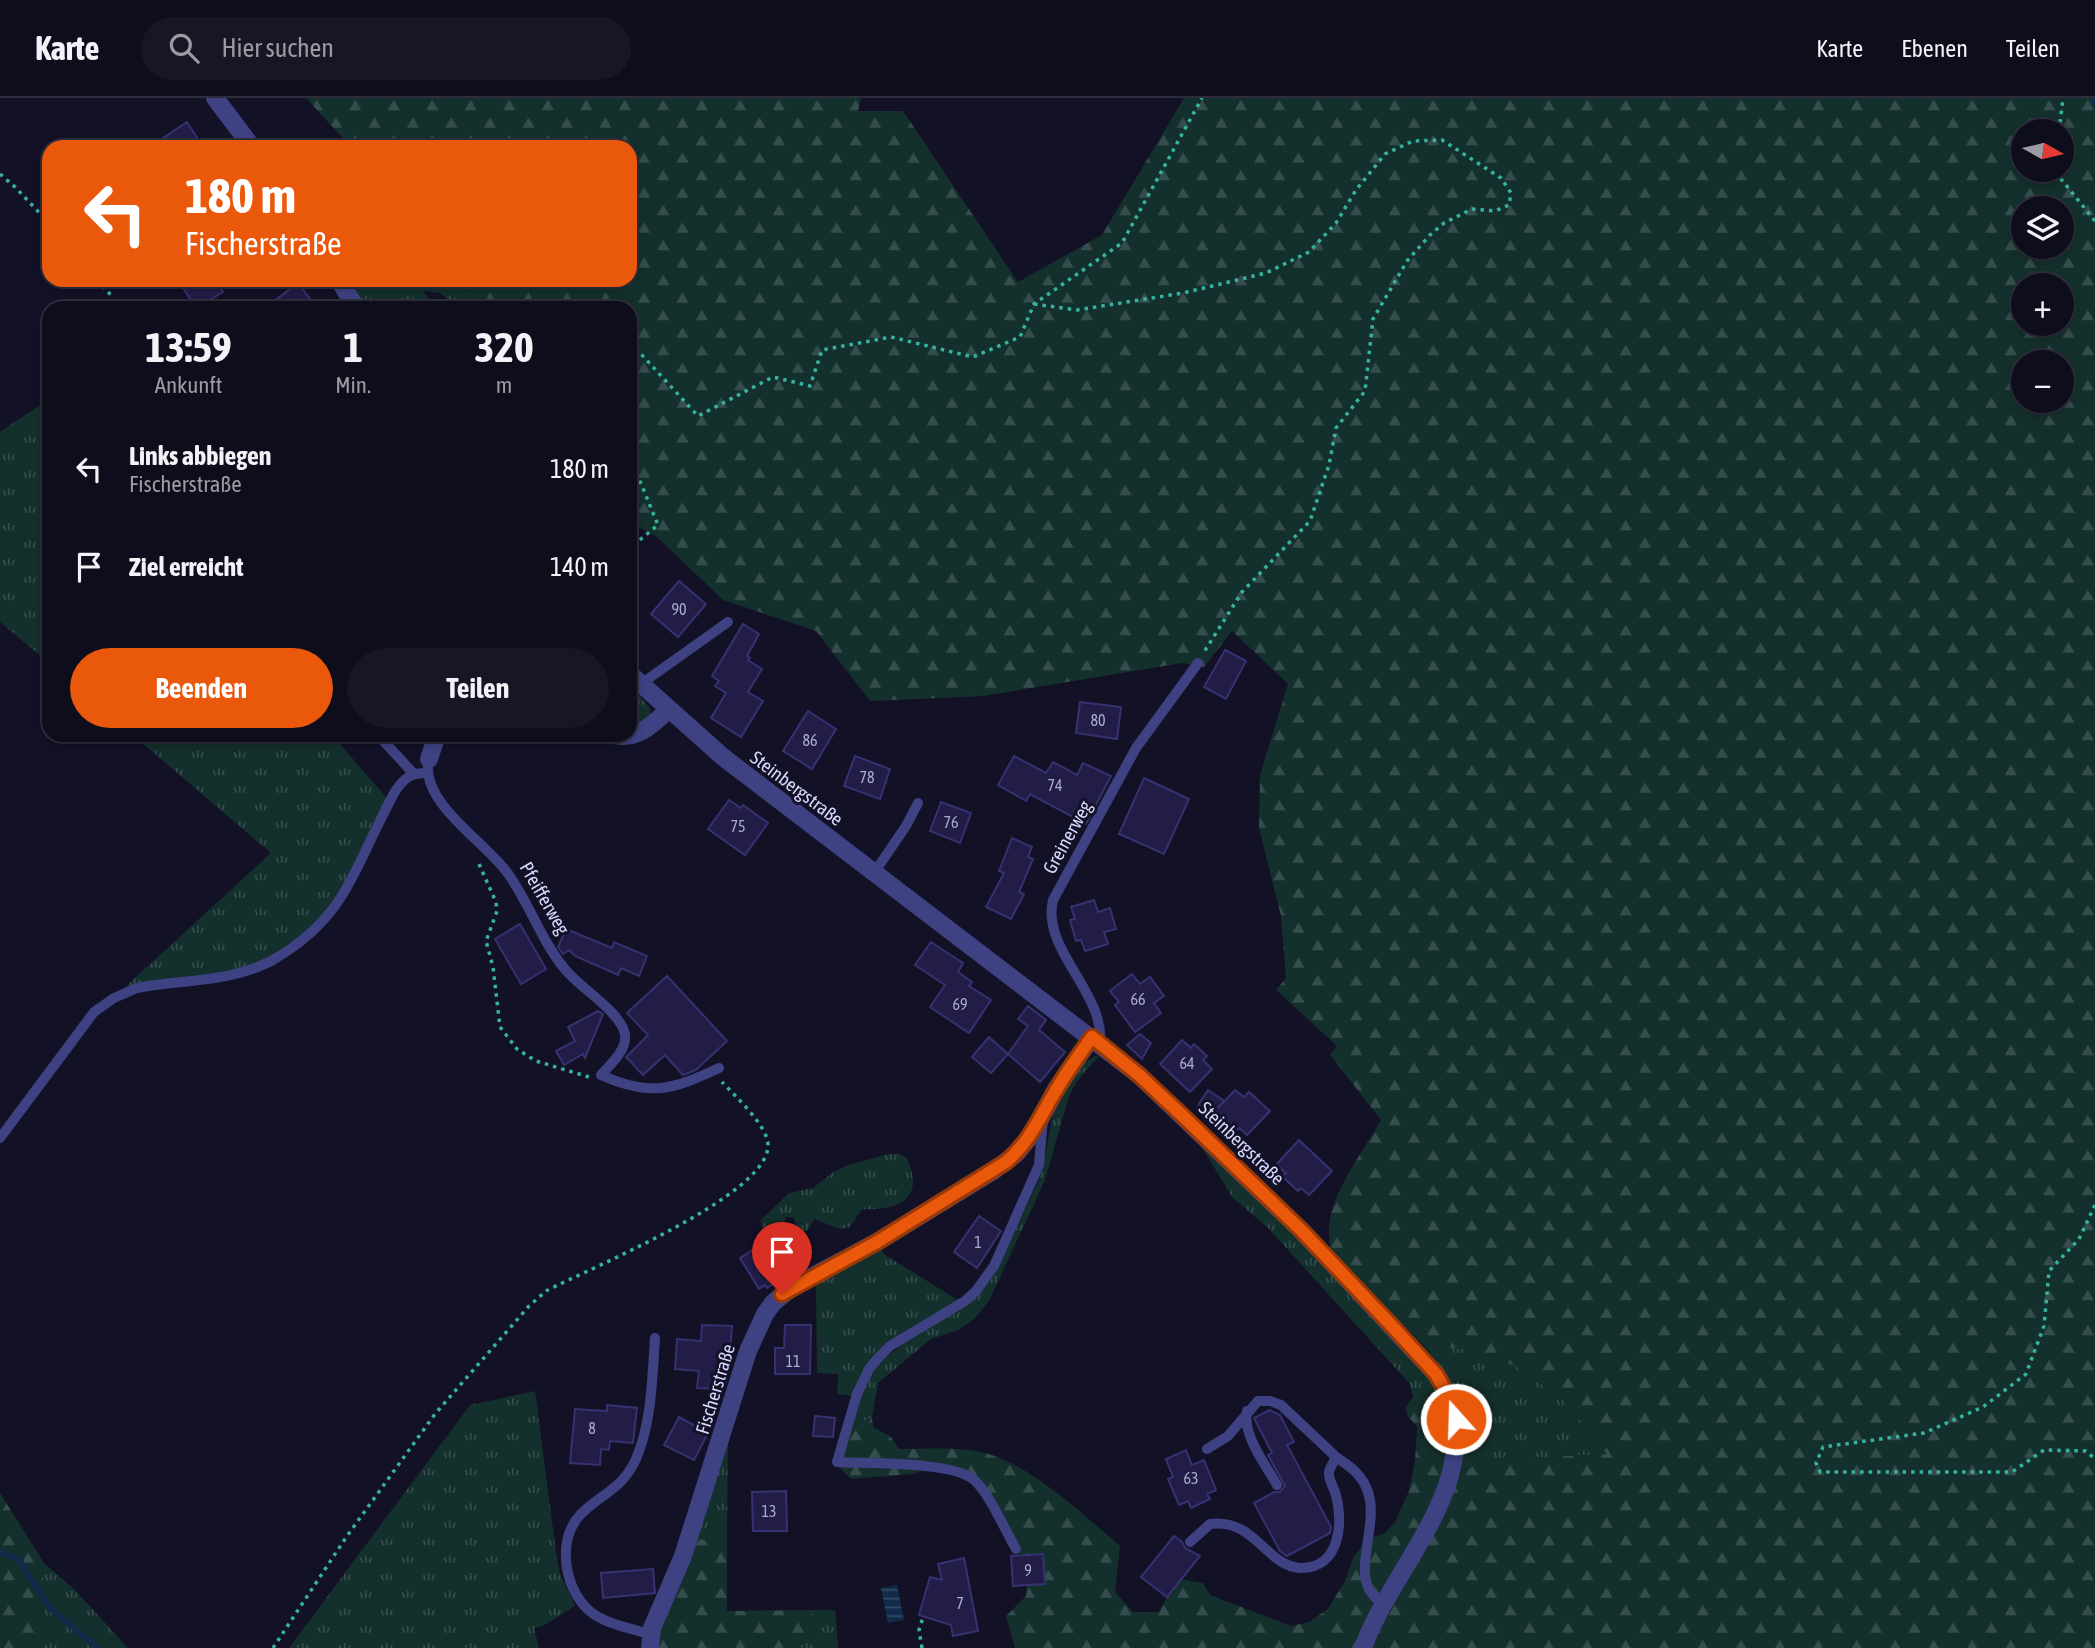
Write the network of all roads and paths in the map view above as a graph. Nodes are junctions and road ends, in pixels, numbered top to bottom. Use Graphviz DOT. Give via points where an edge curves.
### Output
graph roads {
  1 [pos="215,98"];
  2 [pos="1202,98"];
  3 [pos="2063,98"];
  4 [pos="2060,119"];
  5 [pos="247,140"];
  6 [pos="0,174"];
  7 [pos="2063,182"];
  8 [pos="42,216"];
  9 [pos="2095,221"];
  10 [pos="104,287"];
  11 [pos="119,301"];
  12 [pos="1034,304"];
  13 [pos="637,350"];
  14 [pos="637,474"];
  15 [pos="637,542"];
  16 [pos="728,622"];
  17 [pos="1198,663"];
  18 [pos="637,678"];
  19 [pos="637,681"];
  20 [pos="668,710"];
  21 [pos="637,734"];
  22 [pos="384,742"];
  23 [pos="435,742"];
  24 [pos="428,766"];
  25 [pos="414,774"];
  26 [pos="918,803"];
  27 [pos="467,829"];
  28 [pos="874,873"];
  29 [pos="1096,1040"];
  30 [pos="715,1069"];
  31 [pos="601,1075"];
  32 [pos="1043,1113"];
  33 [pos="0,1138"];
  34 [pos="2095,1205"];
  35 [pos="655,1338"];
  36 [pos="1247,1411"];
  37 [pos="1207,1449"];
  38 [pos="1336,1457"];
  39 [pos="2095,1459"];
  40 [pos="1277,1485"];
  41 [pos="1190,1542"];
  42 [pos="1016,1549"];
  43 [pos="1383,1602"];
  44 [pos="923,1616"];
  45 [pos="650,1641"];
  46 [pos="273,1648"];
  47 [pos="922,1648"];
  48 [pos="1363,1648"];
  1 -- 5 [label="street"];
  2 -- 12 [label="path" via="1122,243"];
  3 -- 4 [label="path"];
  6 -- 8 [label="path"];
  7 -- 9 [label="path"];
  10 -- 11 [label="path"];
  12 -- 13 [label="path" via="1020,337 973,357 891,337 822,350 810,386 773,377 698,416"];
  12 -- 17 [label="path" via="1077,310 1183,293 1266,273 1309,252 1336,223 1385,154 1413,141 1441,140 1501,178 1511,192 1508,205 1495,211 1472,209 1444,223 1407,261 1373,319 1365,391 1336,428 1310,521 1242,592"];
  14 -- 15 [label="path" via="658,525"];
  16 -- 18 [label="lane"];
  17 -- 29 [label="lane, Greinerweg" via="1136,748 1053,900 1055,934 1095,1009 1100,1026"];
  19 -- 20 [label="street, Steinbergstraße"];
  20 -- 21 [label="street"];
  20 -- 28 [label="street, Steinbergstraße"];
  22 -- 25 [label="lane"];
  23 -- 24 [label="street"];
  24 -- 25 [label="lane"];
  24 -- 27 [label="lane, Pfeifferweg" via="433,790"];
  25 -- 33 [label="lane" via="392,797 339,900 318,925 274,959 244,972 137,988 103,1005 78,1031"];
  26 -- 28 [label="lane"];
  27 -- 31 [label="lane, Pfeifferweg" via="509,874 563,968 622,1027 625,1041"];
  27 -- 31 [label="path" via="496,902 486,941 500,1027 517,1049 536,1061 571,1073"];
  28 -- 29 [label="street, Steinbergstraße"];
  29 -- 32 [label="street, Fischerstraße" via="1060,1082"];
  29 -- 43 [label="street, Steinbergstraße" via="1139,1075 1301,1230 1429,1364 1448,1395 1457,1431 1449,1483"];
  30 -- 31 [label="lane" via="653,1089 632,1087"];
  30 -- 46 [label="path" via="769,1143 758,1170 737,1191 700,1213 546,1291 529,1306 435,1414"];
  32 -- 42 [label="lane, Fischerstraße" via="1039,1165 995,1266 965,1301 890,1346 869,1369 837,1462 933,1467 965,1475 988,1498"];
  32 -- 45 [label="street, Fischerstraße" via="1026,1143 1006,1162 877,1242 792,1287 765,1314 748,1351"];
  34 -- 39 [label="path" via="2078,1239 2049,1271 2044,1326 2026,1374 1983,1407 1924,1433 1823,1447 1815,1462 1820,1472 2012,1472 2044,1450 2086,1451"];
  35 -- 45 [label="lane" via="647,1420 636,1460 614,1489 580,1515 572,1526 566,1554 572,1586 592,1614"];
  36 -- 37 [label="lane" via="1228,1436"];
  36 -- 38 [label="lane" via="1263,1400 1275,1402"];
  36 -- 40 [label="lane" via="1252,1439"];
  38 -- 41 [label="lane" via="1329,1476 1340,1521 1338,1537 1329,1556 1317,1564 1304,1568 1283,1563 1240,1527 1230,1524 1210,1524"];
  38 -- 43 [label="lane" via="1352,1468 1368,1489 1372,1524 1364,1577 1372,1595"];
  43 -- 48 [label="street, Steinbergstraße"];
  44 -- 47 [label="path" via="919,1630"];
}
